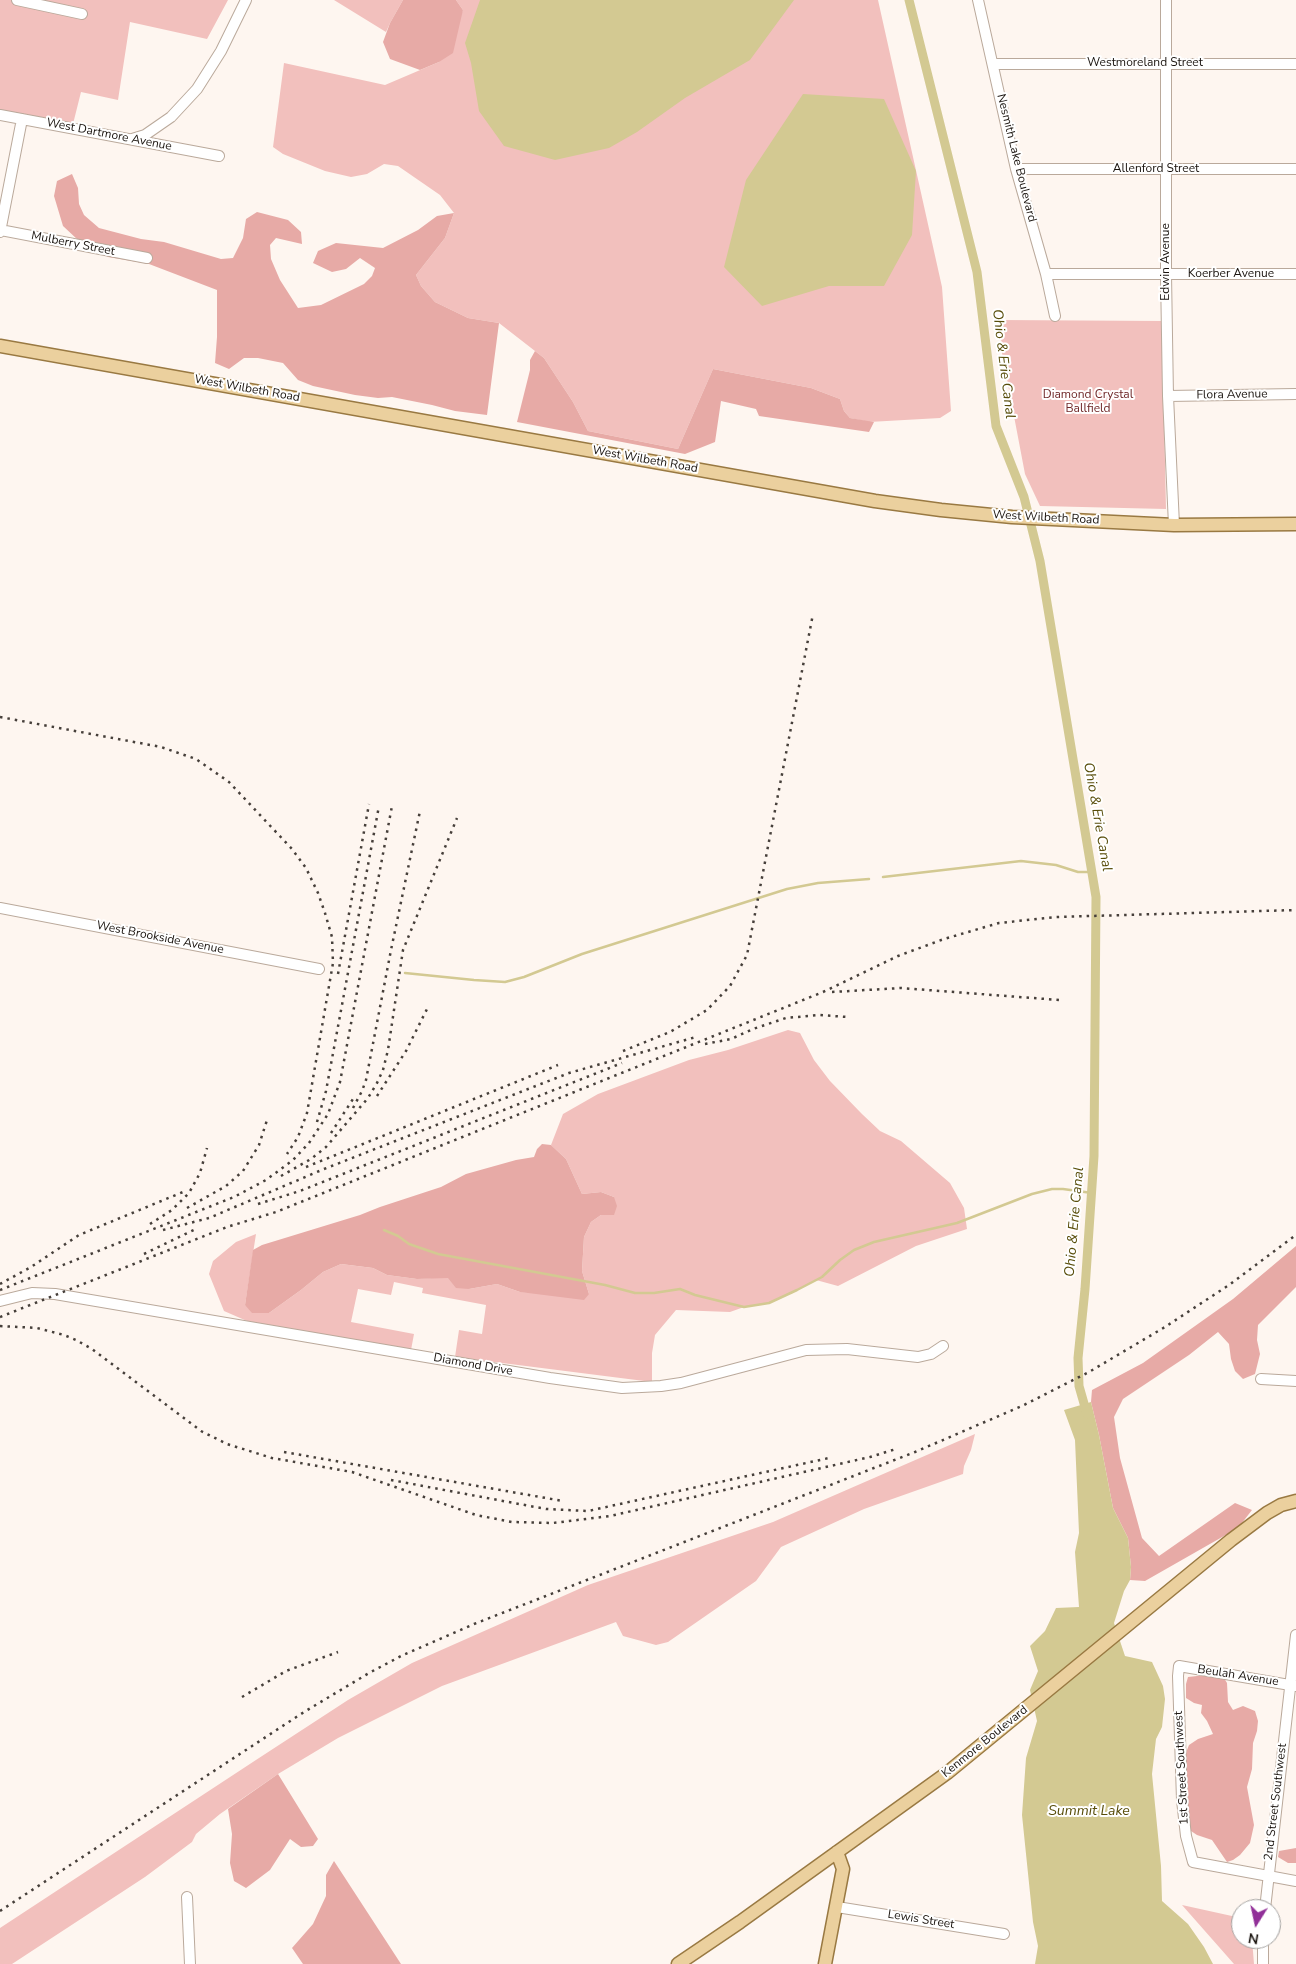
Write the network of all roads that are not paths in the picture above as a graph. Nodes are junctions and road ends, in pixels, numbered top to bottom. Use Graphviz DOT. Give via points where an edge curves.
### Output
graph roads {
  1 [pos="17,0"];
  2 [pos="246,0"];
  3 [pos="978,0"];
  4 [pos="1166,0"];
  5 [pos="82,14"];
  6 [pos="1166,63"];
  7 [pos="993,64"];
  8 [pos="1296,64"];
  9 [pos="0,115"];
  10 [pos="22,119"];
  11 [pos="121,139"];
  12 [pos="219,156"];
  13 [pos="1016,169"];
  14 [pos="1166,169"];
  15 [pos="1296,169"];
  16 [pos="0,230"];
  17 [pos="147,258"];
  18 [pos="1046,274"];
  19 [pos="1166,274"];
  20 [pos="1296,274"];
  21 [pos="1056,316"];
  22 [pos="0,346"];
  23 [pos="1296,394"];
  24 [pos="1168,396"];
  25 [pos="1296,524"];
  26 [pos="1174,525"];
  27 [pos="0,908"];
  28 [pos="319,969"];
  29 [pos="0,1302"];
  30 [pos="943,1346"];
  31 [pos="1261,1379"];
  32 [pos="1296,1381"];
  33 [pos="1296,1491"];
  34 [pos="1296,1501"];
  35 [pos="1281,1505"];
  36 [pos="1296,1635"];
  37 [pos="1179,1666"];
  38 [pos="1293,1685"];
  39 [pos="836,1852"];
  40 [pos="1268,1876"];
  41 [pos="1296,1881"];
  42 [pos="187,1897"];
  43 [pos="1266,1899"];
  44 [pos="837,1907"];
  45 [pos="1004,1934"];
  46 [pos="1263,1949"];
  47 [pos="190,1964"];
  48 [pos="678,1964"];
  49 [pos="825,1964"];
  50 [pos="1263,1964"];
  1 -- 5 [label="street"];
  2 -- 11 [label="street" via="212,66 183,105 145,135"];
  3 -- 7 [label="street, Nesmith Lake Boulevard"];
  4 -- 6 [label="street, Edwin Avenue"];
  6 -- 7 [label="street, Westmoreland Street"];
  6 -- 8 [label="street, Westmoreland Street"];
  6 -- 14 [label="street, Edwin Avenue"];
  7 -- 13 [label="street, Nesmith Lake Boulevard"];
  9 -- 10 [label="street, West Dartmore Avenue"];
  10 -- 11 [label="street, West Dartmore Avenue"];
  10 -- 16 [label="street"];
  11 -- 12 [label="street, West Dartmore Avenue"];
  13 -- 14 [label="street, Allenford Street"];
  13 -- 18 [label="street, Nesmith Lake Boulevard"];
  14 -- 15 [label="street, Allenford Street"];
  14 -- 19 [label="street, Edwin Avenue"];
  16 -- 17 [label="street, Mulberry Street"];
  18 -- 19 [label="street, Koerber Avenue"];
  18 -- 21 [label="street, Nesmith Lake Boulevard"];
  19 -- 20 [label="street, Koerber Avenue"];
  19 -- 24 [label="street, Edwin Avenue"];
  22 -- 26 [label="main road, West Wilbeth Road" via="875,502 1004,516"];
  23 -- 24 [label="street, Flora Avenue"];
  24 -- 26 [label="street, Edwin Avenue"];
  25 -- 26 [label="main road, West Wilbeth Road"];
  27 -- 28 [label="street, West Brookside Avenue"];
  29 -- 30 [label="street, Diamond Drive" via="32,1293 55,1294 622,1388 681,1383 806,1350 847,1349 918,1357"];
  31 -- 32 [label="street"];
  33 -- 35 [label="main road, Kenmore Boulevard"];
  34 -- 35 [label="main road, Kenmore Boulevard"];
  35 -- 39 [label="main road, Kenmore Boulevard" via="1246,1529 947,1774"];
  36 -- 38 [label="street, 2nd Street Southwest"];
  37 -- 38 [label="street, Beulah Avenue"];
  37 -- 40 [label="street, 1st Street Southwest" via="1182,1800 1193,1862"];
  38 -- 40 [label="street, 2nd Street Southwest"];
  39 -- 44 [label="main road" via="844,1869"];
  39 -- 48 [label="main road, Kenmore Boulevard"];
  40 -- 41 [label="street"];
  40 -- 43 [label="street, 2nd Street Southwest"];
  42 -- 47 [label="street"];
  44 -- 45 [label="street, Lewis Street"];
  44 -- 49 [label="main road"];
  46 -- 50 [label="street"];
}
